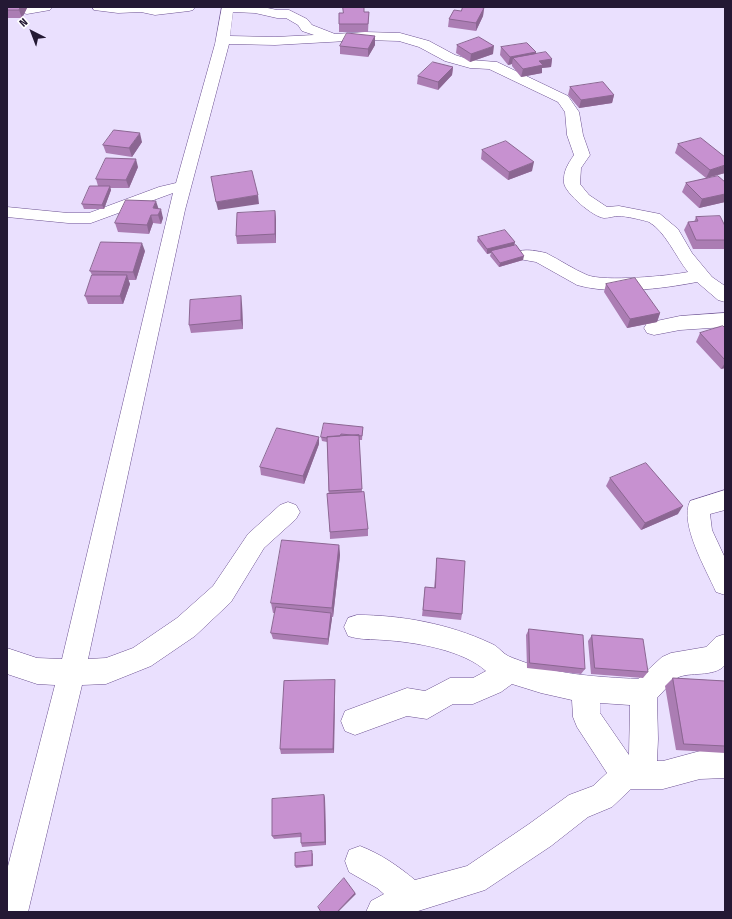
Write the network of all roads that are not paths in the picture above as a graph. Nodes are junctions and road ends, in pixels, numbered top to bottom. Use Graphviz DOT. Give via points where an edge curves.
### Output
graph roads {
  1 [pos="46,7"];
  2 [pos="98,7"];
  3 [pos="189,7"];
  4 [pos="228,8"];
  5 [pos="27,10"];
  6 [pos="335,38"];
  7 [pos="223,40"];
  8 [pos="183,186"];
  9 [pos="7,212"];
  10 [pos="525,255"];
  11 [pos="701,275"];
  12 [pos="725,296"];
  13 [pos="725,320"];
  14 [pos="654,328"];
  15 [pos="725,500"];
  16 [pos="288,512"];
  17 [pos="725,584"];
  18 [pos="357,627"];
  19 [pos="725,646"];
  20 [pos="7,661"];
  21 [pos="509,669"];
  22 [pos="71,673"];
  23 [pos="585,689"];
  24 [pos="643,693"];
  25 [pos="355,721"];
  26 [pos="725,764"];
  27 [pos="625,775"];
  28 [pos="360,861"];
  29 [pos="411,897"];
  30 [pos="12,912"];
  31 [pos="382,912"];
  1 -- 5 [label="street"];
  2 -- 3 [label="street" via="156,11"];
  4 -- 6 [label="street" via="255,8 277,14 289,14 303,22 307,28"];
  4 -- 7 [label="street"];
  6 -- 7 [label="street"];
  6 -- 11 [label="street" via="400,37 424,44 450,58 470,64 492,65 563,100 572,112 575,135 582,155 573,168 572,184 583,198 604,213 619,211 654,218 672,233 685,256"];
  7 -- 8 [label="street"];
  8 -- 9 [label="street" via="159,192 92,218"];
  8 -- 22 [label="street"];
  10 -- 11 [label="street" via="540,257 583,281 599,284 667,282"];
  11 -- 12 [label="street"];
  13 -- 14 [label="street"];
  15 -- 17 [label="street" via="698,508 700,530"];
  16 -- 22 [label="street" via="256,541 222,594 186,627 142,656 106,671"];
  18 -- 21 [label="street" via="380,626 448,640 483,652 498,665"];
  19 -- 24 [label="street" via="713,659 671,666"];
  20 -- 22 [label="street" via="37,671"];
  21 -- 23 [label="street" via="554,683"];
  21 -- 25 [label="street" via="492,683 473,691 450,691 427,705 407,702"];
  22 -- 30 [label="street"];
  23 -- 24 [label="street"];
  23 -- 27 [label="street" via="587,717"];
  24 -- 27 [label="street" via="642,767"];
  26 -- 27 [label="street" via="700,765 662,775"];
  27 -- 29 [label="street" via="602,797 579,805 540,835 474,879"];
  28 -- 29 [label="street" via="388,877"];
  29 -- 31 [label="street"];
}
